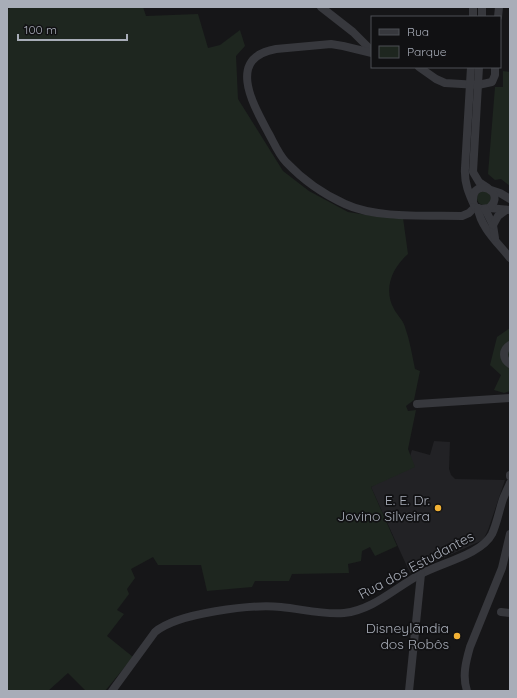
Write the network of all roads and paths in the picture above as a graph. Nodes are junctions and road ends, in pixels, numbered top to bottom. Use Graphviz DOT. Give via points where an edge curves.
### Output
graph roads {
  1 [pos="321,7"];
  2 [pos="371,51"];
  3 [pos="371,52"];
  4 [pos="420,68"];
  5 [pos="471,68"];
  6 [pos="479,68"];
  7 [pos="495,68"];
  8 [pos="470,85"];
  9 [pos="478,85"];
  10 [pos="489,189"];
  11 [pos="510,199"];
  12 [pos="480,206"];
  13 [pos="508,210"];
  14 [pos="493,225"];
  15 [pos="495,239"];
  16 [pos="510,258"];
  17 [pos="510,345"];
  18 [pos="510,364"];
  19 [pos="510,398"];
  20 [pos="417,404"];
  21 [pos="510,483"];
  22 [pos="510,534"];
  23 [pos="421,574"];
  24 [pos="501,612"];
  25 [pos="510,613"];
  26 [pos="112,691"];
  27 [pos="409,691"];
  28 [pos="467,691"];
  1 -- 2 [label="street"];
  3 -- 12 [label="street" via="331,44 276,48 258,55 249,64 249,94 284,160 316,188 360,210 374,213 462,216"];
  4 -- 8 [label="street" via="441,82"];
  5 -- 8 [label="street"];
  6 -- 9 [label="street"];
  7 -- 9 [label="street" via="492,82"];
  8 -- 9 [label="street"];
  8 -- 12 [label="street" via="464,178 467,188"];
  9 -- 10 [label="street" via="473,172 479,182"];
  10 -- 11 [label="street"];
  10 -- 12 [label="street" via="494,196 492,206"];
  10 -- 12 [label="street" via="480,188 473,196"];
  12 -- 13 [label="street"];
  12 -- 14 [label="street"];
  12 -- 15 [label="street" via="482,222"];
  13 -- 14 [label="street" via="498,216"];
  14 -- 15 [label="street"];
  15 -- 16 [label="street"];
  17 -- 18 [label="street" via="504,350 504,359"];
  19 -- 20 [label="street"];
  21 -- 23 [label="street, Rua dos Estudantes" via="493,531 482,547"];
  22 -- 28 [label="street" via="502,568 466,660"];
  23 -- 26 [label="street, Rua dos Estudantes" via="378,602 344,613 263,607 211,612 172,621 155,632"];
  23 -- 27 [label="street"];
  24 -- 25 [label="street"];
}
